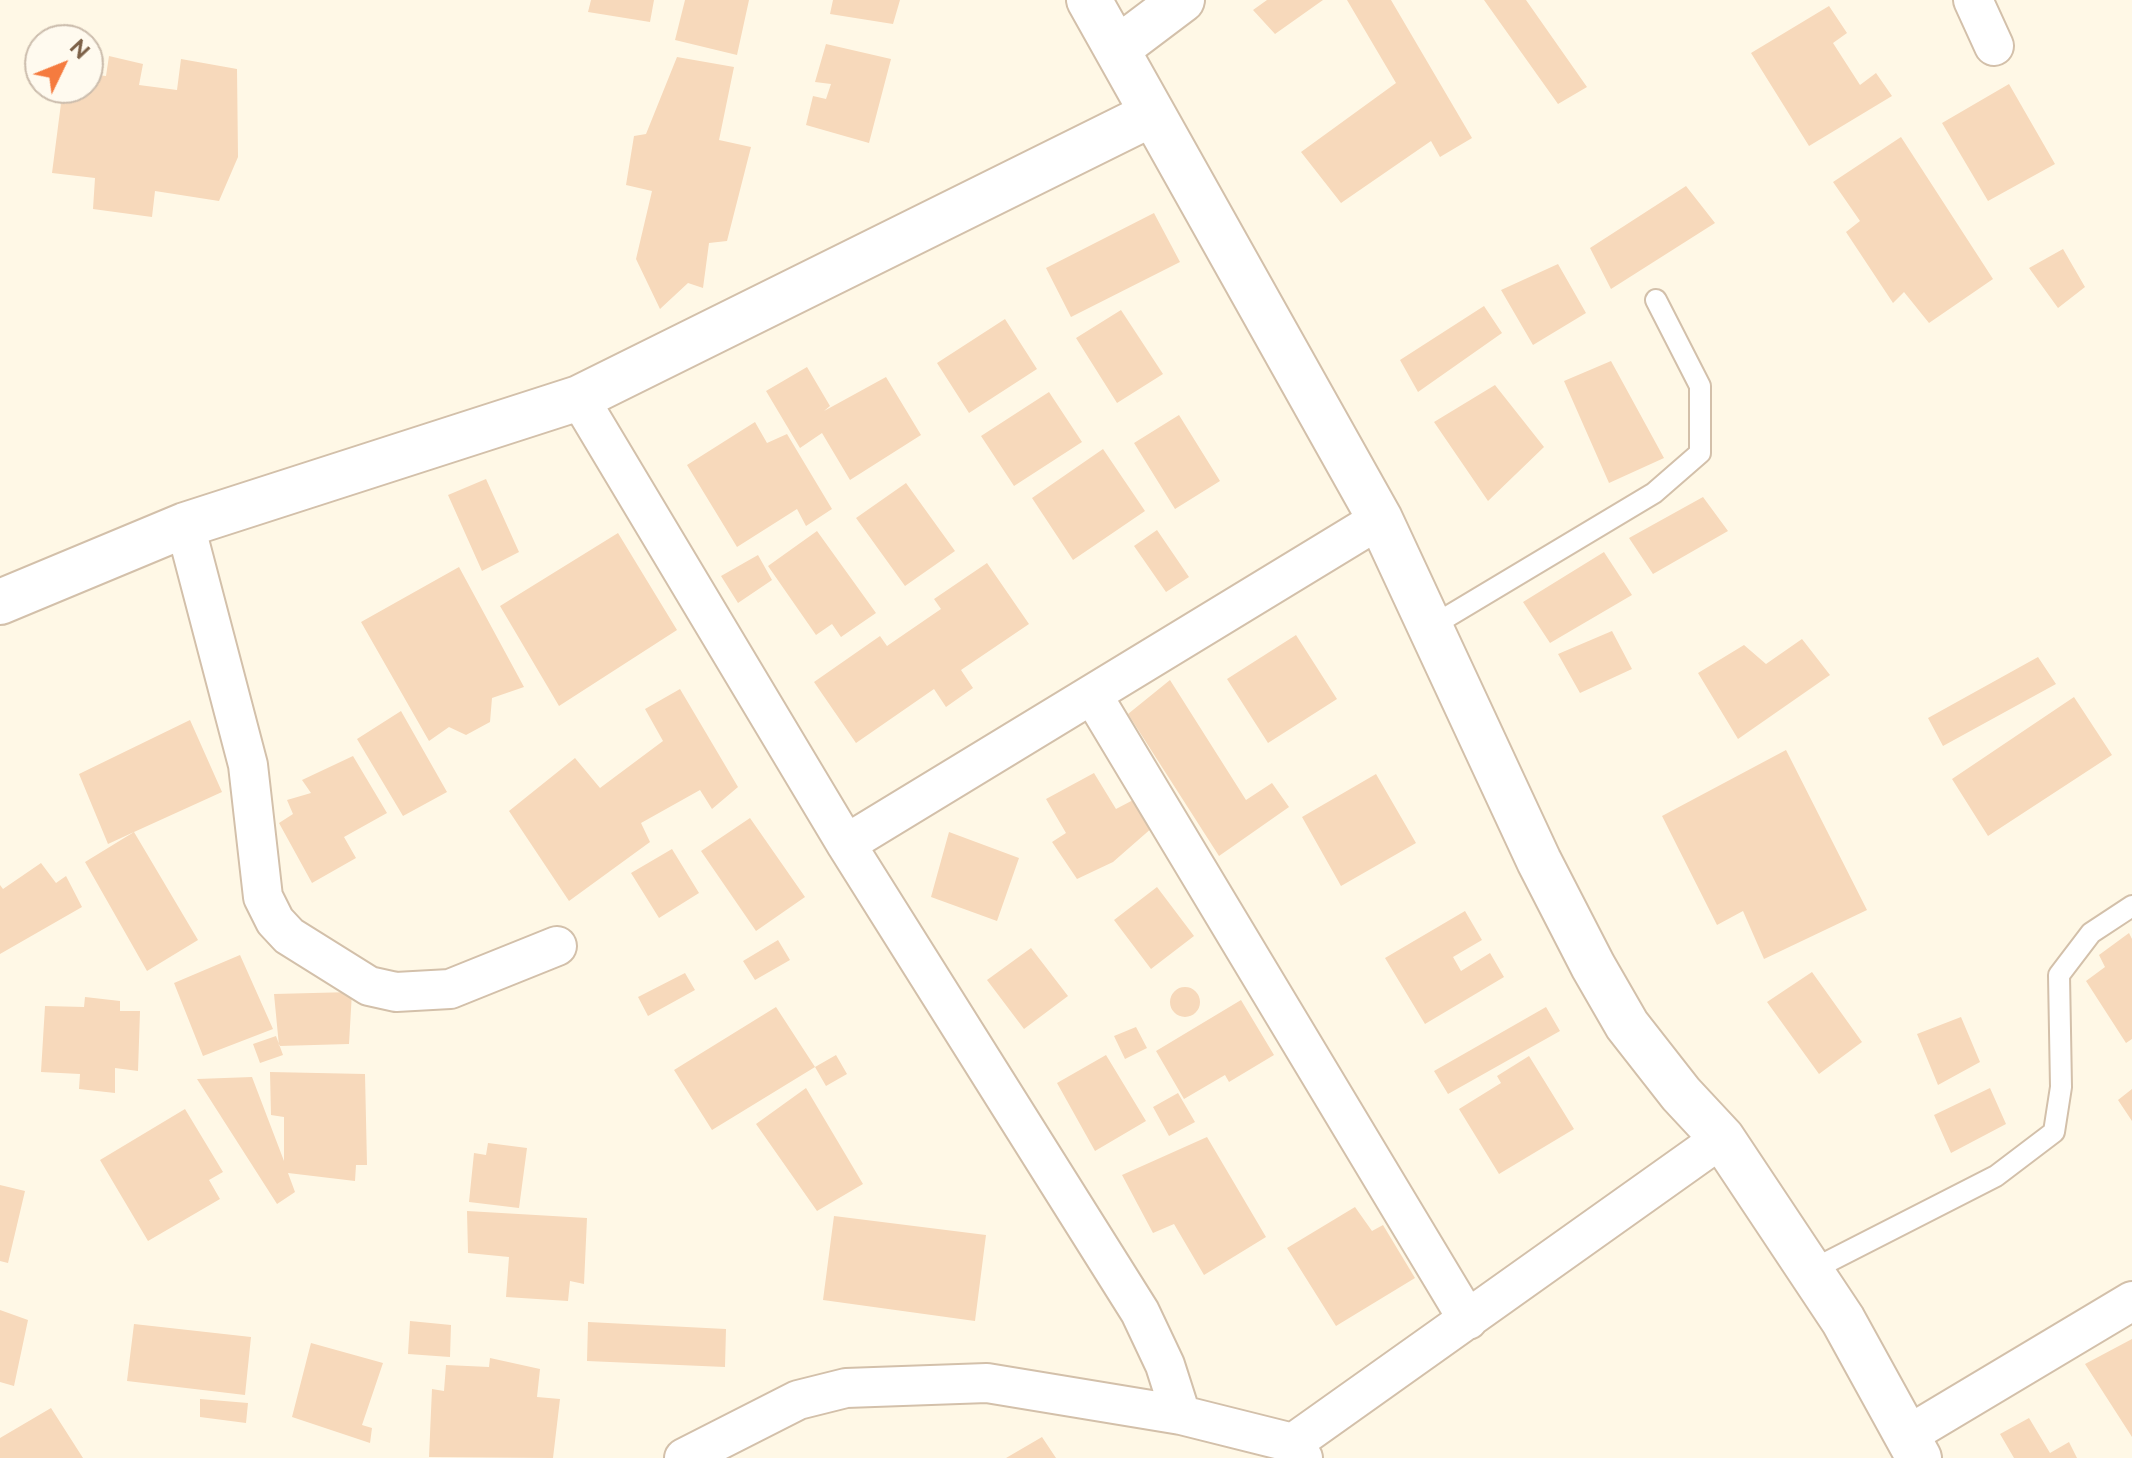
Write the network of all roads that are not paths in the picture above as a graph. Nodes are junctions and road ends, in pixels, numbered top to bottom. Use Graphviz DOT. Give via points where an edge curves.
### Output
graph roads {
  1 [pos="1089,0"];
  2 [pos="1182,0"];
  3 [pos="1973,0"];
  4 [pos="1994,46"];
  5 [pos="1117,49"];
  6 [pos="1152,114"];
  7 [pos="1656,300"];
  8 [pos="579,398"];
  9 [pos="1380,519"];
  10 [pos="185,525"];
  11 [pos="0,602"];
  12 [pos="1432,626"];
  13 [pos="1093,696"];
  14 [pos="846,844"];
  15 [pos="2132,906"];
  16 [pos="557,946"];
  17 [pos="1722,1138"];
  18 [pos="1810,1271"];
  19 [pos="2132,1301"];
  20 [pos="1468,1320"];
  21 [pos="1181,1415"];
  22 [pos="1914,1446"];
  23 [pos="1298,1450"];
  24 [pos="684,1458"];
  1 -- 5 [label="street"];
  2 -- 5 [label="street"];
  3 -- 4 [label="street"];
  5 -- 6 [label="street"];
  6 -- 8 [label="street"];
  6 -- 9 [label="street"];
  7 -- 12 [label="lane" via="1700,386 1700,453 1654,493"];
  8 -- 10 [label="street"];
  8 -- 14 [label="street"];
  9 -- 12 [label="street"];
  9 -- 13 [label="street"];
  10 -- 11 [label="street"];
  10 -- 16 [label="street" via="248,765 263,897 275,921 289,936 369,986 396,992 450,989"];
  12 -- 17 [label="street" via="1593,966 1627,1025"];
  13 -- 14 [label="street"];
  13 -- 20 [label="street"];
  14 -- 21 [label="street" via="1140,1312"];
  15 -- 18 [label="lane" via="2091,933 2059,975 2061,1087 2054,1132 1996,1176"];
  17 -- 18 [label="street"];
  17 -- 20 [label="street"];
  18 -- 22 [label="street"];
  19 -- 22 [label="street"];
  20 -- 23 [label="street"];
  21 -- 23 [label="street"];
  21 -- 24 [label="street" via="987,1383 846,1388 798,1400"];
}
